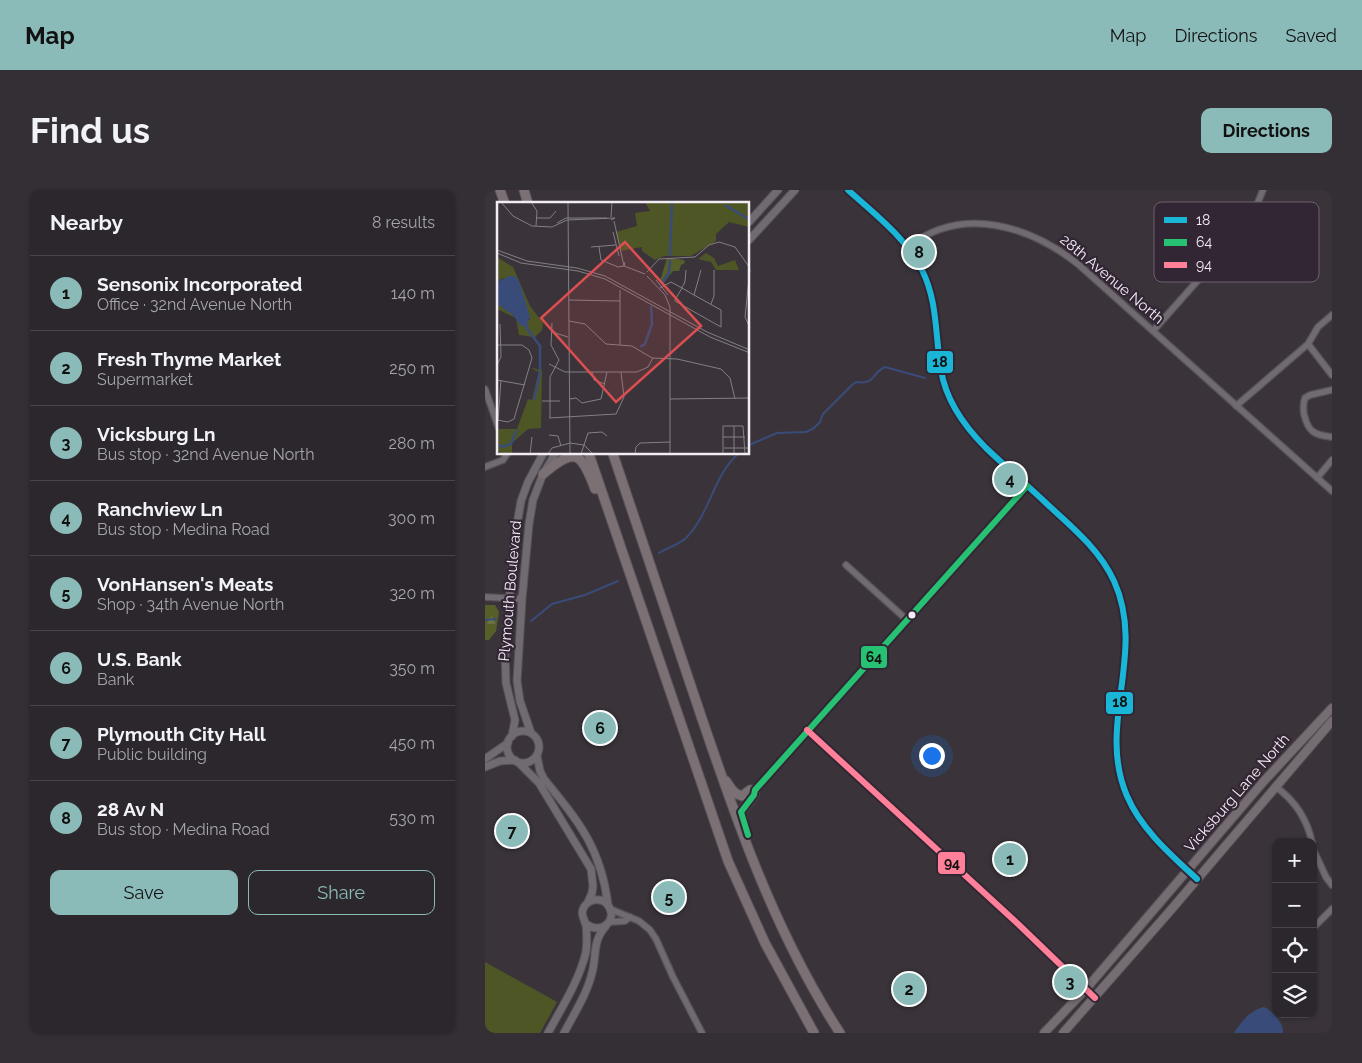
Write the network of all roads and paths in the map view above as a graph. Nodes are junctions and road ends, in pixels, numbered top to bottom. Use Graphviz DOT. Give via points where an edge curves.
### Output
graph roads {
  1 [pos="500,190"];
  2 [pos="778,190"];
  3 [pos="795,190"];
  4 [pos="848,190"];
  5 [pos="1263,190"];
  6 [pos="504,202"];
  7 [pos="1258,202"];
  8 [pos="750,221"];
  9 [pos="750,239"];
  10 [pos="908,247"];
  11 [pos="1196,282"];
  12 [pos="1332,315"];
  13 [pos="1153,331"];
  14 [pos="1309,344"];
  15 [pos="1332,375"];
  16 [pos="485,389"];
  17 [pos="1332,390"];
  18 [pos="1236,406"];
  19 [pos="497,423"];
  20 [pos="1332,437"];
  21 [pos="542,455"];
  22 [pos="554,455"];
  23 [pos="589,455"];
  24 [pos="613,455"];
  25 [pos="506,456"];
  26 [pos="1332,460"];
  27 [pos="485,467"];
  28 [pos="543,474"];
  29 [pos="1317,478"];
  30 [pos="1027,486"];
  31 [pos="1332,491"];
  32 [pos="613,526"];
  33 [pos="846,565"];
  34 [pos="485,597"];
  35 [pos="508,598"];
  36 [pos="522,599"];
  37 [pos="907,620"];
  38 [pos="1332,708"];
  39 [pos="1332,721"];
  40 [pos="807,730"];
  41 [pos="531,733"];
  42 [pos="512,736"];
  43 [pos="508,743"];
  44 [pos="537,756"];
  45 [pos="485,759"];
  46 [pos="517,761"];
  47 [pos="485,767"];
  48 [pos="720,772"];
  49 [pos="1275,787"];
  50 [pos="755,790"];
  51 [pos="1311,838"];
  52 [pos="1317,858"];
  53 [pos="1187,871"];
  54 [pos="1197,880"];
  55 [pos="1332,885"];
  56 [pos="770,900"];
  57 [pos="587,903"];
  58 [pos="609,907"];
  59 [pos="1332,909"];
  60 [pos="630,917"];
  61 [pos="585,923"];
  62 [pos="607,924"];
  63 [pos="1317,924"];
  64 [pos="1085,990"];
  65 [pos="1095,998"];
  66 [pos="548,1033"];
  67 [pos="564,1033"];
  68 [pos="702,1033"];
  69 [pos="814,1033"];
  70 [pos="841,1033"];
  71 [pos="1044,1033"];
  72 [pos="1063,1033"];
  1 -- 6 [label="main road"];
  2 -- 8 [label="street"];
  3 -- 9 [label="street"];
  4 -- 10 [label="street"];
  5 -- 7 [label="street"];
  10 -- 13 [label="street, 28th Avenue North" via="932,232 963,224 1015,230 1065,254"];
  10 -- 30 [label="street" via="929,286 941,371 953,406 973,435"];
  11 -- 13 [label="street"];
  12 -- 14 [label="street" via="1318,327"];
  13 -- 18 [label="street, 28th Avenue North"];
  14 -- 15 [label="street"];
  14 -- 18 [label="street"];
  16 -- 19 [label="street"];
  17 -- 20 [label="street" via="1309,394 1303,408 1310,430"];
  18 -- 29 [label="street, 28th Avenue North"];
  21 -- 35 [label="street, Plymouth Boulevard" via="528,482 519,512"];
  22 -- 28 [label="street, Plymouth Boulevard"];
  23 -- 32 [label="main road"];
  24 -- 48 [label="main road"];
  25 -- 27 [label="street" via="500,462"];
  26 -- 29 [label="street"];
  28 -- 32 [label="main road" via="564,458 582,460"];
  28 -- 36 [label="street, Plymouth Boulevard" via="529,524"];
  29 -- 31 [label="street, 28th Avenue North"];
  30 -- 37 [label="street"];
  30 -- 53 [label="street" via="1093,547 1113,580 1122,605 1126,638 1115,739 1120,778 1142,822"];
  32 -- 69 [label="main road" via="728,861 765,943"];
  33 -- 37 [label="street"];
  34 -- 35 [label="street"];
  35 -- 36 [label="street"];
  35 -- 42 [label="street, Plymouth Boulevard" via="505,675 515,720"];
  36 -- 41 [label="street, Plymouth Boulevard" via="517,681 520,702"];
  37 -- 40 [label="street"];
  38 -- 53 [label="main road, Vicksburg Lane North"];
  39 -- 49 [label="main road, Vicksburg Lane North"];
  40 -- 50 [label="street"];
  40 -- 64 [label="street"];
  41 -- 42 [label="street" via="521,731"];
  41 -- 44 [label="street" via="539,744"];
  42 -- 43 [label="street"];
  43 -- 45 [label="street"];
  43 -- 46 [label="street" via="509,753"];
  44 -- 46 [label="street" via="529,762"];
  44 -- 58 [label="street" via="544,779 577,819 592,844"];
  46 -- 47 [label="street" via="500,761"];
  46 -- 57 [label="street" via="539,783 591,869 593,886"];
  48 -- 50 [label="main road" via="737,795"];
  48 -- 56 [label="main road"];
  49 -- 51 [label="street" via="1296,806"];
  49 -- 54 [label="main road, Vicksburg Lane North"];
  50 -- 56 [label="main road" via="741,816 765,877"];
  52 -- 55 [label="street"];
  53 -- 54 [label="street"];
  53 -- 64 [label="main road, Vicksburg Lane North"];
  54 -- 65 [label="main road, Vicksburg Lane North"];
  56 -- 70 [label="main road" via="806,975"];
  57 -- 58 [label="street" via="600,900"];
  57 -- 61 [label="street" via="582,912"];
  58 -- 60 [label="street"];
  58 -- 62 [label="street" via="611,913"];
  59 -- 63 [label="street"];
  60 -- 62 [label="street"];
  60 -- 68 [label="street" via="645,925 656,938"];
  61 -- 62 [label="street" via="593,928"];
  61 -- 66 [label="street" via="583,963"];
  62 -- 67 [label="street" via="596,939 589,982"];
  64 -- 65 [label="street"];
  64 -- 71 [label="main road, Vicksburg Lane North"];
  65 -- 72 [label="main road, Vicksburg Lane North"];
}
